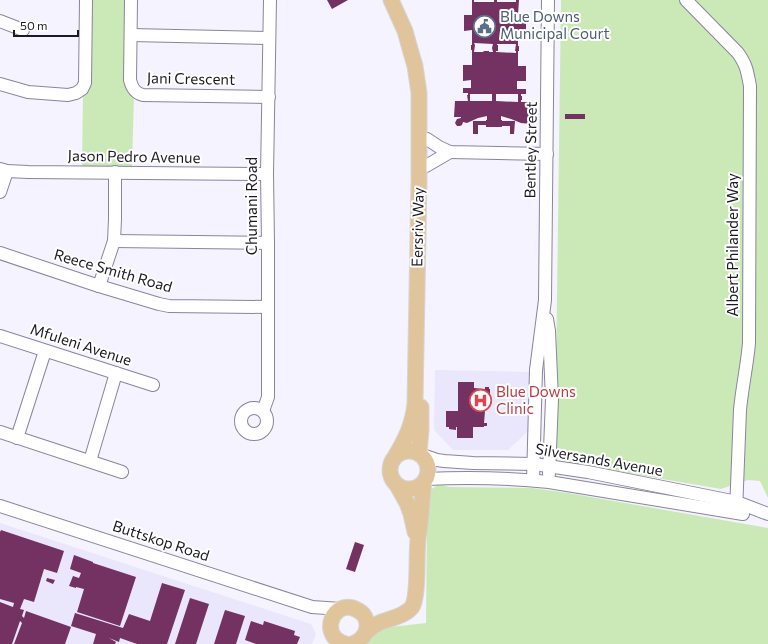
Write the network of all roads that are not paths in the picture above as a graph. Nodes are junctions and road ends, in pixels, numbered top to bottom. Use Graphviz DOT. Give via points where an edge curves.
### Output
graph roads {
  1 [pos="86,0"];
  2 [pos="131,0"];
  3 [pos="270,0"];
  4 [pos="391,0"];
  5 [pos="399,0"];
  6 [pos="548,0"];
  7 [pos="686,0"];
  8 [pos="0,21"];
  9 [pos="23,30"];
  10 [pos="131,35"];
  11 [pos="269,38"];
  12 [pos="0,84"];
  13 [pos="268,97"];
  14 [pos="427,139"];
  15 [pos="450,152"];
  16 [pos="547,154"];
  17 [pos="426,166"];
  18 [pos="3,170"];
  19 [pos="115,172"];
  20 [pos="267,174"];
  21 [pos="0,192"];
  22 [pos="114,241"];
  23 [pos="268,243"];
  24 [pos="0,253"];
  25 [pos="99,286"];
  26 [pos="545,300"];
  27 [pos="268,307"];
  28 [pos="0,336"];
  29 [pos="45,351"];
  30 [pos="536,370"];
  31 [pos="551,370"];
  32 [pos="116,373"];
  33 [pos="153,385"];
  34 [pos="263,411"];
  35 [pos="0,432"];
  36 [pos="17,438"];
  37 [pos="420,454"];
  38 [pos="396,455"];
  39 [pos="90,461"];
  40 [pos="534,464"];
  41 [pos="550,466"];
  42 [pos="122,472"];
  43 [pos="425,480"];
  44 [pos="533,480"];
  45 [pos="549,482"];
  46 [pos="396,485"];
  47 [pos="0,506"];
  48 [pos="736,507"];
  49 [pos="768,514"];
  50 [pos="768,518"];
  51 [pos="418,539"];
  52 [pos="312,607"];
  53 [pos="341,609"];
  54 [pos="362,613"];
  55 [pos="396,616"];
  56 [pos="366,632"];
  57 [pos="330,634"];
  58 [pos="346,644"];
  59 [pos="352,644"];
  1 -- 12 [label="street" via="85,83 82,89 76,94 68,95 28,92"];
  2 -- 10 [label="street, Jani Crescent"];
  3 -- 11 [label="street, Chumani Road"];
  4 -- 38 [label="main road, Eersriv Way" via="412,54 419,107 415,403 408,434"];
  5 -- 14 [label="main road, Eersriv Way" via="411,29 422,69"];
  6 -- 16 [label="street, Bentley Street"];
  7 -- 48 [label="street, Albert Philander Way" via="738,53 747,69 750,86 749,343 740,410"];
  8 -- 9 [label="street"];
  10 -- 11 [label="street"];
  10 -- 13 [label="street, Jani Crescent" via="131,86 143,96"];
  11 -- 13 [label="street, Chumani Road"];
  13 -- 20 [label="street, Chumani Road"];
  14 -- 15 [label="street"];
  14 -- 17 [label="main road, Eersriv Way"];
  15 -- 16 [label="street"];
  15 -- 17 [label="street"];
  16 -- 26 [label="street, Bentley Street"];
  17 -- 37 [label="main road, Eersriv Way"];
  18 -- 19 [label="street, Jason Pedro Avenue"];
  18 -- 21 [label="street"];
  19 -- 20 [label="street, Jason Pedro Avenue"];
  19 -- 22 [label="street"];
  20 -- 23 [label="street, Chumani Road"];
  22 -- 23 [label="street"];
  22 -- 25 [label="street"];
  23 -- 27 [label="street, Chumani Road"];
  24 -- 25 [label="street, Reece Smith Road"];
  25 -- 27 [label="street, Reece Smith Road" via="169,306"];
  26 -- 30 [label="street, Bentley Street"];
  26 -- 31 [label="street, Bentley Street"];
  27 -- 34 [label="street, Chumani Road" via="268,398"];
  28 -- 29 [label="street, Mfuleni Avenue"];
  29 -- 32 [label="street, Mfuleni Avenue"];
  29 -- 36 [label="street"];
  30 -- 31 [label="street"];
  30 -- 40 [label="street, Bentley Street"];
  31 -- 41 [label="street, Bentley Street"];
  32 -- 33 [label="street, Mfuleni Avenue"];
  32 -- 39 [label="street"];
  35 -- 36 [label="street"];
  36 -- 39 [label="street"];
  37 -- 38 [label="main road" via="406,450"];
  37 -- 40 [label="street, Silversands Avenue" via="451,462"];
  37 -- 43 [label="main road" via="428,468"];
  38 -- 46 [label="main road" via="389,470"];
  39 -- 42 [label="street"];
  40 -- 41 [label="street, Silversands Avenue"];
  40 -- 44 [label="street, Bentley Street"];
  41 -- 45 [label="street, Bentley Street"];
  41 -- 48 [label="street, Silversands Avenue" via="588,472"];
  43 -- 44 [label="street, Silversands Avenue"];
  43 -- 46 [label="main road" via="420,486 411,489"];
  43 -- 51 [label="main road"];
  44 -- 45 [label="street, Silversands Avenue"];
  45 -- 48 [label="street, Silversands Avenue"];
  46 -- 51 [label="main road" via="411,514"];
  47 -- 52 [label="street, Buttskop Road"];
  48 -- 49 [label="street, Silversands Avenue"];
  48 -- 50 [label="street, Silversands Avenue"];
  51 -- 55 [label="main road" via="415,601 406,612"];
  52 -- 53 [label="street, Buttskop Road"];
  52 -- 57 [label="street, Buttskop Road"];
  53 -- 54 [label="main road" via="352,608"];
  53 -- 57 [label="main road" via="334,614"];
  54 -- 55 [label="main road"];
  54 -- 56 [label="main road" via="367,623"];
  55 -- 56 [label="main road"];
  56 -- 59 [label="main road" via="359,641"];
  57 -- 58 [label="main road"];
}
